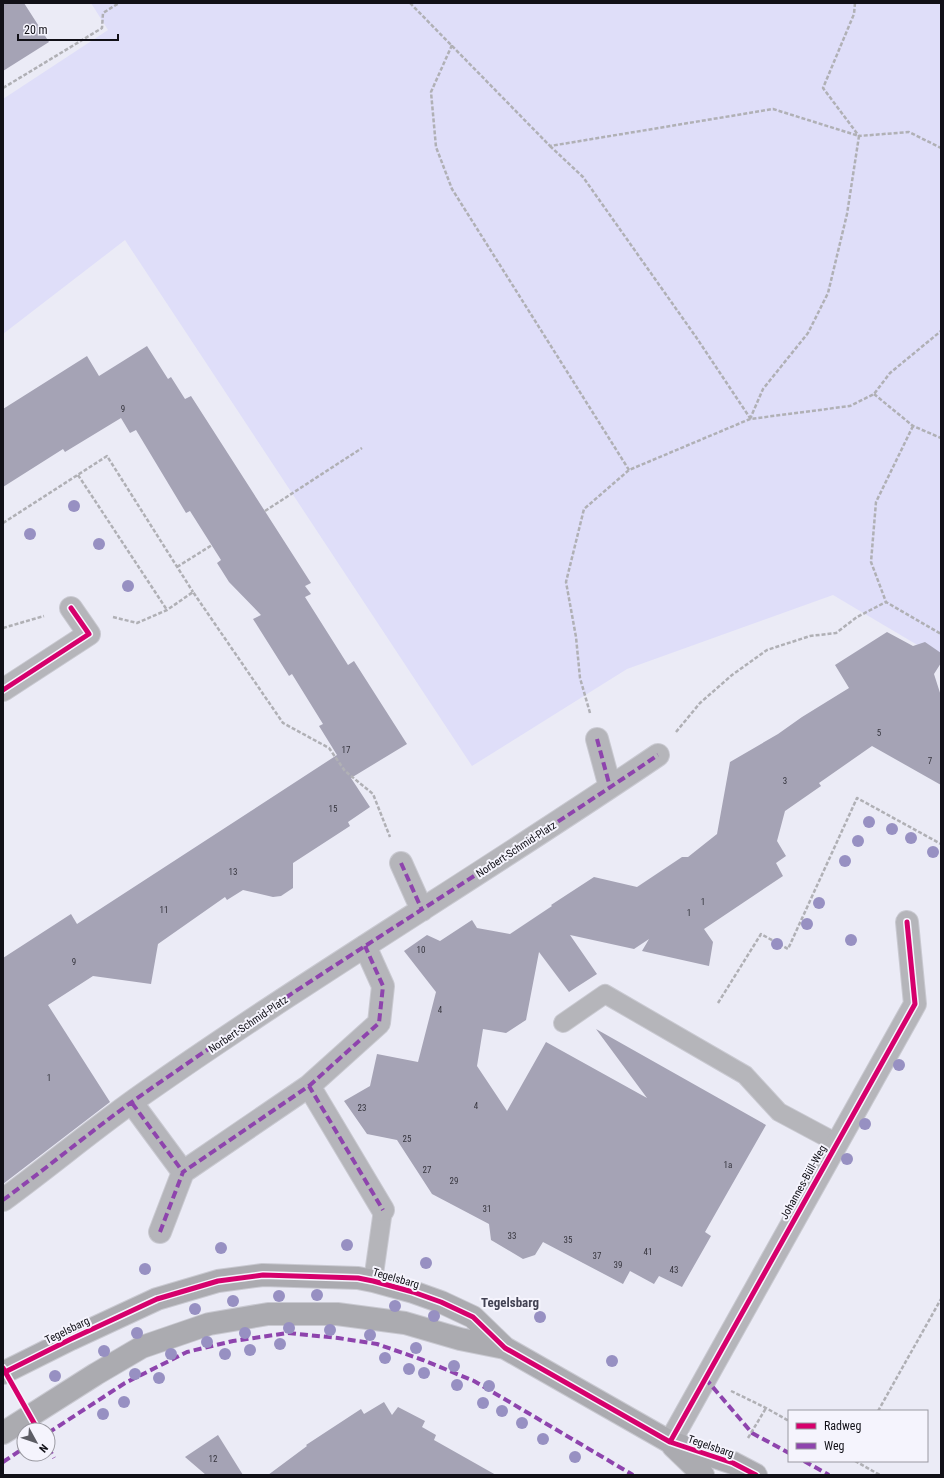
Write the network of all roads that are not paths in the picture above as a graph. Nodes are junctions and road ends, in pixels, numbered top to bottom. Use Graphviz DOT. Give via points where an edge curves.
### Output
graph roads {
  1 [pos="71,608"];
  2 [pos="3,690"];
  3 [pos="597,739"];
  4 [pos="658,755"];
  5 [pos="610,787"];
  6 [pos="401,863"];
  7 [pos="422,910"];
  8 [pos="907,922"];
  9 [pos="365,946"];
  10 [pos="563,1023"];
  11 [pos="309,1086"];
  12 [pos="132,1103"];
  13 [pos="837,1143"];
  14 [pos="183,1172"];
  15 [pos="3,1200"];
  16 [pos="383,1210"];
  17 [pos="160,1232"];
  18 [pos="373,1281"];
  19 [pos="505,1348"];
  20 [pos="3,1373"];
  21 [pos="3,1433"];
  22 [pos="670,1442"];
  23 [pos="704,1475"];
  24 [pos="756,1475"];
  1 -- 2 [label="street" via="89,634"];
  3 -- 5 [label="street"];
  4 -- 5 [label="street, Norbert-Schmid-Platz"];
  5 -- 7 [label="street, Norbert-Schmid-Platz"];
  6 -- 7 [label="street"];
  7 -- 9 [label="street, Norbert-Schmid-Platz"];
  8 -- 13 [label="street, Johannes-Büll-Weg" via="915,1004"];
  9 -- 11 [label="street" via="383,986 379,1023"];
  9 -- 12 [label="street, Norbert-Schmid-Platz"];
  10 -- 13 [label="lane" via="606,994 745,1075 779,1112"];
  11 -- 14 [label="street"];
  11 -- 16 [label="street"];
  12 -- 14 [label="street"];
  12 -- 15 [label="street, Norbert-Schmid-Platz"];
  13 -- 22 [label="street, Johannes-Büll-Weg"];
  14 -- 17 [label="street"];
  16 -- 18 [label="lane"];
  18 -- 19 [label="street, Tegelsbarg" via="441,1302 473,1317"];
  18 -- 20 [label="street, Tegelsbarg" via="358,1278 262,1275 218,1281 157,1299"];
  19 -- 21 [label="street, Tegelsbarg" via="460,1340 405,1323 337,1314 268,1314 209,1324 142,1347"];
  19 -- 22 [label="street, Tegelsbarg"];
  22 -- 23 [label="street, Tegelsbarg"];
  22 -- 24 [label="street, Tegelsbarg" via="734,1463"];
}
